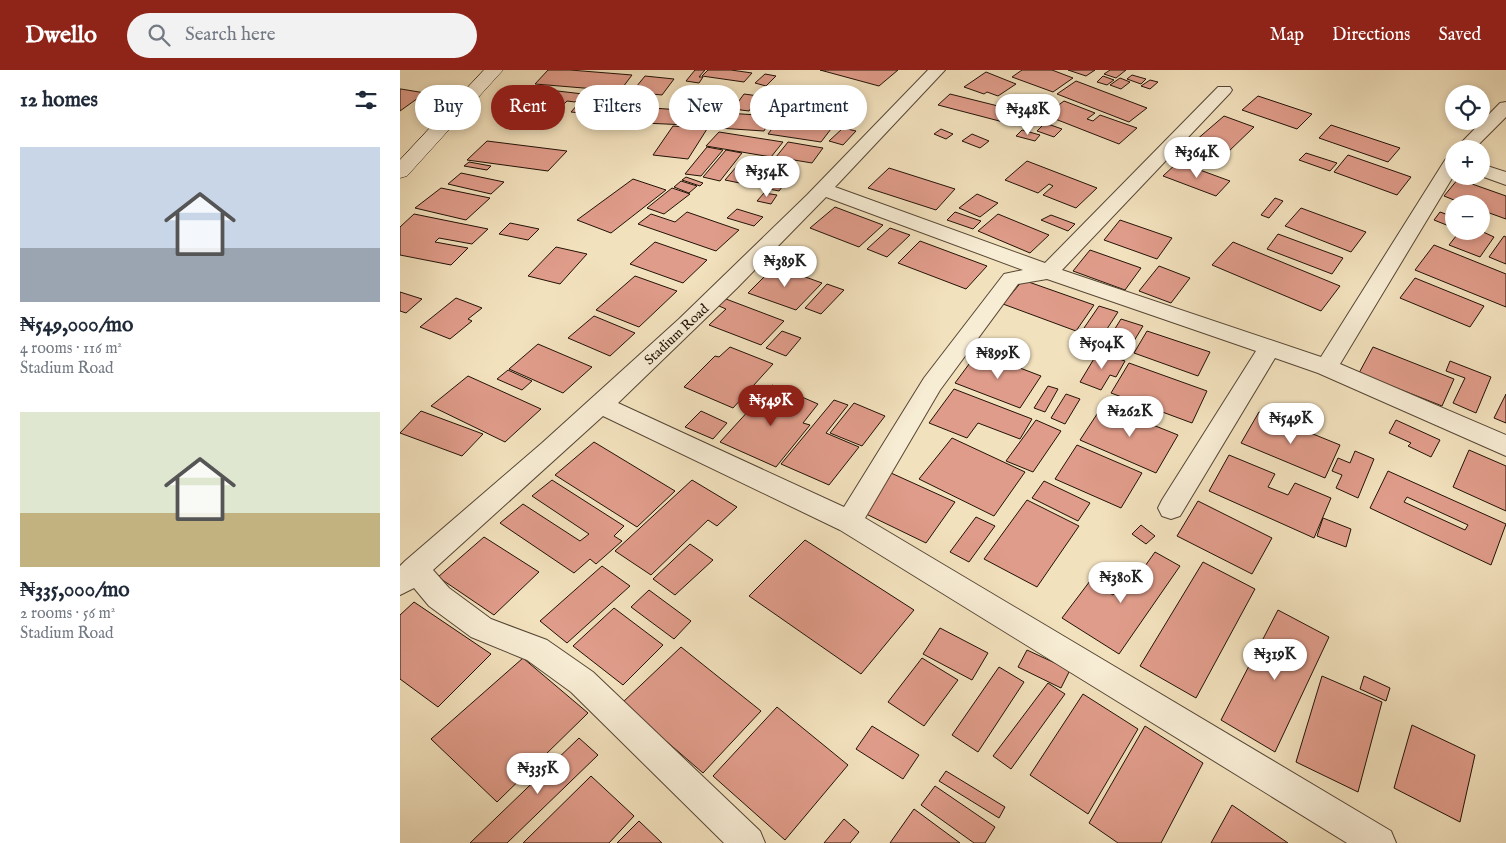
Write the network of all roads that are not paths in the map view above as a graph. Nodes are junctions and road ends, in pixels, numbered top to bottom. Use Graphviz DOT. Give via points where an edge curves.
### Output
graph roads {
  1 [pos="494,70"];
  2 [pos="937,70"];
  3 [pos="1224,90"];
  4 [pos="1506,107"];
  5 [pos="1473,140"];
  6 [pos="400,172"];
  7 [pos="1490,173"];
  8 [pos="1445,175"];
  9 [pos="1506,179"];
  10 [pos="822,189"];
  11 [pos="1048,272"];
  12 [pos="1270,348"];
  13 [pos="1326,367"];
  14 [pos="601,405"];
  15 [pos="1506,446"];
  16 [pos="1171,508"];
  17 [pos="849,522"];
  18 [pos="408,576"];
  19 [pos="748,843"];
  20 [pos="1378,843"];
  1 -- 6 [label="main road"];
  2 -- 10 [label="street, Stadium Road"];
  3 -- 11 [label="street"];
  4 -- 5 [label="street"];
  7 -- 9 [label="street"];
  8 -- 13 [label="street"];
  10 -- 11 [label="street"];
  10 -- 14 [label="street, Stadium Road"];
  11 -- 12 [label="street"];
  11 -- 17 [label="street" via="1011,279 932,384"];
  12 -- 13 [label="street"];
  12 -- 16 [label="street"];
  13 -- 15 [label="street"];
  14 -- 17 [label="street"];
  14 -- 18 [label="street, Stadium Road"];
  17 -- 20 [label="street"];
  18 -- 19 [label="street" via="481,628 537,650 582,682"];
}
